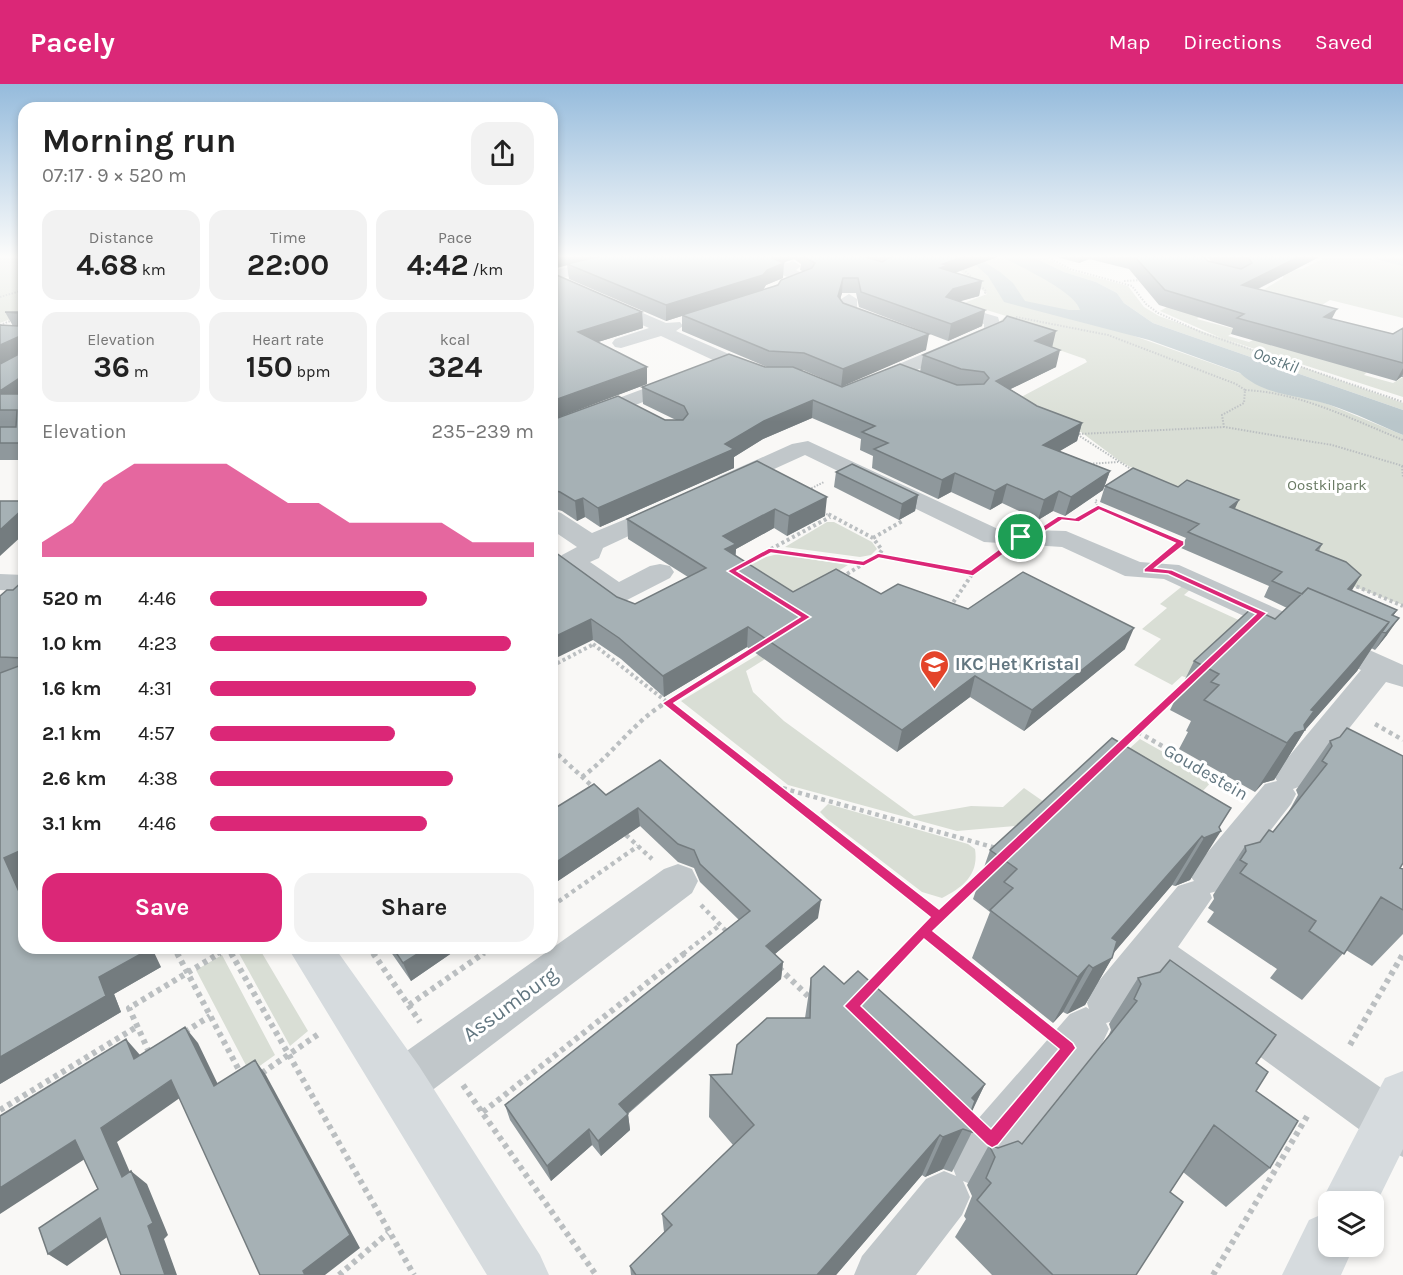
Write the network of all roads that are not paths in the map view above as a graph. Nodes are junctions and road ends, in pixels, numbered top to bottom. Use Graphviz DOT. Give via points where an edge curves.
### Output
graph roads {
  1 [pos="628,312"];
  2 [pos="848,312"];
  3 [pos="965,312"];
  4 [pos="687,322"];
  5 [pos="666,329"];
  6 [pos="893,329"];
  7 [pos="927,341"];
  8 [pos="949,350"];
  9 [pos="620,355"];
  10 [pos="729,362"];
  11 [pos="896,372"];
  12 [pos="646,373"];
  13 [pos="775,376"];
  14 [pos="924,383"];
  15 [pos="671,385"];
  16 [pos="850,392"];
  17 [pos="621,405"];
  18 [pos="643,415"];
  19 [pos="558,428"];
  20 [pos="558,522"];
  21 [pos="590,544"];
  22 [pos="660,572"];
  23 [pos="1392,672"];
  24 [pos="678,881"];
  25 [pos="1150,952"];
  26 [pos="314,954"];
  27 [pos="401,1084"];
  28 [pos="1398,1117"];
  29 [pos="1354,1191"];
  30 [pos="1320,1257"];
  31 [pos="888,1272"];
  32 [pos="520,1275"];
  33 [pos="1311,1275"];
  1 -- 5 [label="street"];
  2 -- 6 [label="street"];
  3 -- 8 [label="street" via="1000,319 993,331"];
  4 -- 5 [label="street"];
  5 -- 9 [label="street"];
  5 -- 10 [label="street" via="668,334"];
  7 -- 8 [label="street"];
  8 -- 11 [label="street"];
  10 -- 13 [label="street"];
  10 -- 15 [label="street"];
  11 -- 14 [label="street"];
  11 -- 16 [label="street"];
  12 -- 15 [label="street"];
  15 -- 17 [label="street"];
  17 -- 18 [label="street"];
  17 -- 19 [label="street"];
  20 -- 21 [label="street"];
  21 -- 22 [label="street" via="590,552 571,561 617,594"];
  21 -- 23 [label="street" via="800,448 808,448 993,537 1066,539 1135,570 1169,571"];
  23 -- 25 [label="street, Goudestein" via="1279,793"];
  24 -- 27 [label="street, Assumburg"];
  25 -- 28 [label="street"];
  25 -- 31 [label="street, Goudestein" via="959,1179"];
  26 -- 27 [label="street"];
  27 -- 32 [label="street"];
  28 -- 29 [label="street"];
  30 -- 33 [label="street"];
}
